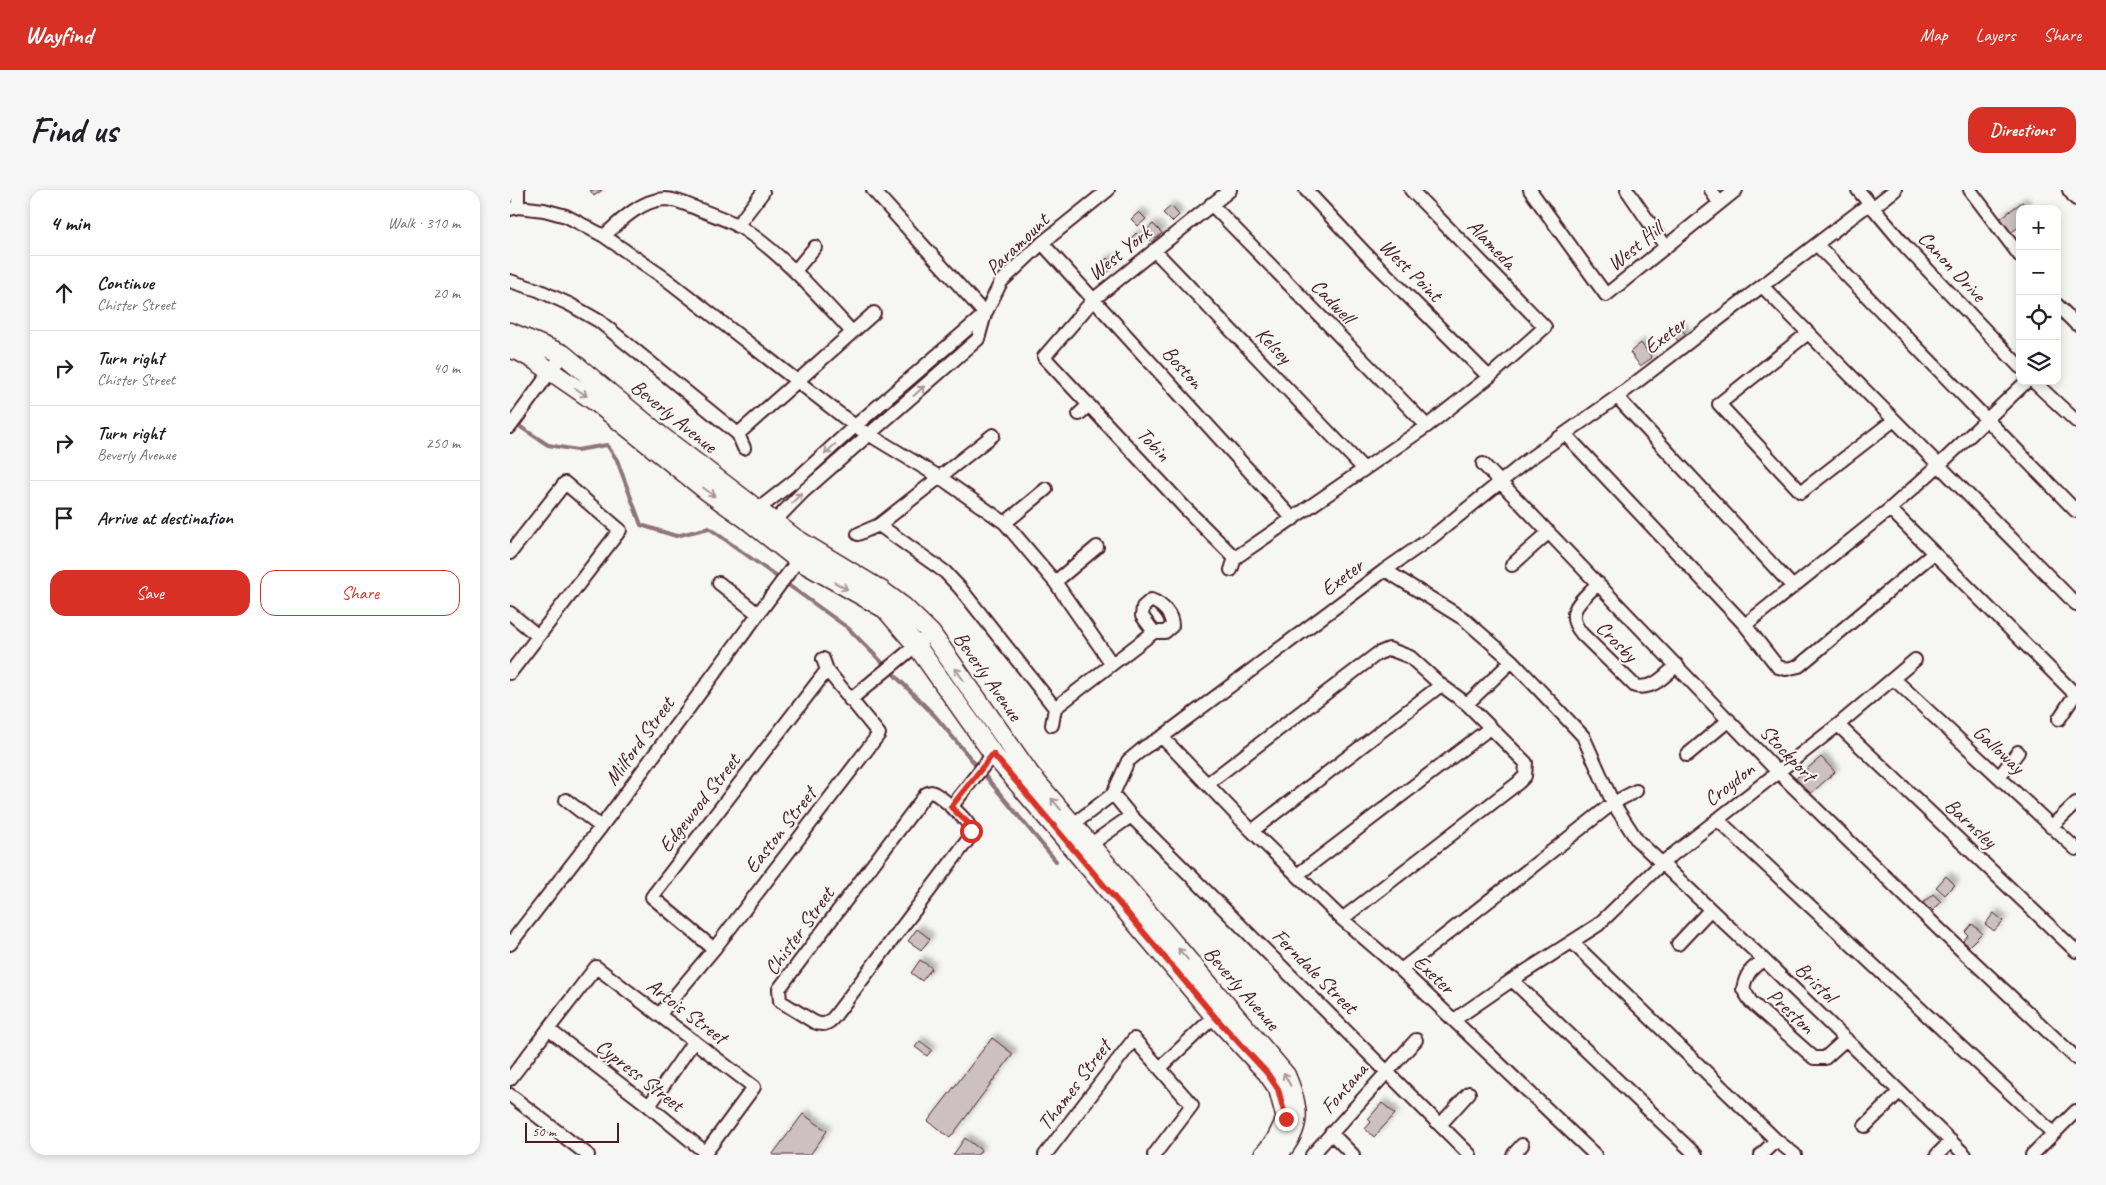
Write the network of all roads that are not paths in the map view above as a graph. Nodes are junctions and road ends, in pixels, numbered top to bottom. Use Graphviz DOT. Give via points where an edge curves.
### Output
graph roads {
  1 [pos="518,190"];
  2 [pos="873,190"];
  3 [pos="1108,190"];
  4 [pos="1230,190"];
  5 [pos="1306,190"];
  6 [pos="1411,190"];
  7 [pos="1530,190"];
  8 [pos="1627,190"];
  9 [pos="1710,190"];
  10 [pos="1736,190"];
  11 [pos="1858,190"];
  12 [pos="1895,190"];
  13 [pos="1970,190"];
  14 [pos="2070,190"];
  15 [pos="763,192"];
  16 [pos="667,195"];
  17 [pos="2076,199"];
  18 [pos="1719,203"];
  19 [pos="1211,204"];
  20 [pos="1871,206"];
  21 [pos="514,208"];
  22 [pos="737,226"];
  23 [pos="604,236"];
  24 [pos="1042,243"];
  25 [pos="1817,245"];
  26 [pos="815,247"];
  27 [pos="1666,247"];
  28 [pos="1154,250"];
  29 [pos="2016,251"];
  30 [pos="795,271"];
  31 [pos="510,281"];
  32 [pos="1762,286"];
  33 [pos="1094,299"];
  34 [pos="2061,309"];
  35 [pos="874,313"];
  36 [pos="985,314"];
  37 [pos="2076,324"];
  38 [pos="510,332"];
  39 [pos="852,332"];
  40 [pos="1808,333"];
  41 [pos="510,349"];
  42 [pos="563,354"];
  43 [pos="1031,357"];
  44 [pos="1044,357"];
  45 [pos="2016,363"];
  46 [pos="551,371"];
  47 [pos="1489,377"];
  48 [pos="796,382"];
  49 [pos="2023,385"];
  50 [pos="2038,385"];
  51 [pos="1617,397"];
  52 [pos="1090,405"];
  53 [pos="1079,414"];
  54 [pos="1894,420"];
  55 [pos="1987,420"];
  56 [pos="2076,421"];
  57 [pos="513,423"];
  58 [pos="855,426"];
  59 [pos="1427,426"];
  60 [pos="738,434"];
  61 [pos="871,434"];
  62 [pos="993,434"];
  63 [pos="1566,435"];
  64 [pos="744,448"];
  65 [pos="1138,456"];
  66 [pos="1128,464"];
  67 [pos="1483,464"];
  68 [pos="1939,465"];
  69 [pos="1364,469"];
  70 [pos="940,478"];
  71 [pos="1502,481"];
  72 [pos="1046,489"];
  73 [pos="1890,509"];
  74 [pos="2076,511"];
  75 [pos="752,514"];
  76 [pos="1293,519"];
  77 [pos="1005,523"];
  78 [pos="879,525"];
  79 [pos="768,528"];
  80 [pos="1549,532"];
  81 [pos="858,534"];
  82 [pos="1097,547"];
  83 [pos="1934,553"];
  84 [pos="510,554"];
  85 [pos="1512,565"];
  86 [pos="793,567"];
  87 [pos="1385,570"];
  88 [pos="1055,582"];
  89 [pos="719,583"];
  90 [pos="1598,583"];
  91 [pos="1794,586"];
  92 [pos="2076,604"];
  93 [pos="510,613"];
  94 [pos="758,614"];
  95 [pos="1745,625"];
  96 [pos="1154,632"];
  97 [pos="931,634"];
  98 [pos="538,636"];
  99 [pos="916,645"];
  100 [pos="1915,660"];
  101 [pos="1512,661"];
  102 [pos="825,664"];
  103 [pos="1112,664"];
  104 [pos="1676,665"];
  105 [pos="510,673"];
  106 [pos="1894,679"];
  107 [pos="1442,685"];
  108 [pos="2076,694"];
  109 [pos="850,700"];
  110 [pos="1467,704"];
  111 [pos="1055,708"];
  112 [pos="2059,719"];
  113 [pos="1729,720"];
  114 [pos="1052,725"];
  115 [pos="1838,725"];
  116 [pos="1490,728"];
  117 [pos="1162,737"];
  118 [pos="2018,752"];
  119 [pos="1687,755"];
  120 [pos="989,758"];
  121 [pos="1777,771"];
  122 [pos="1999,777"];
  123 [pos="1207,784"];
  124 [pos="1636,791"];
  125 [pos="1113,794"];
  126 [pos="566,800"];
  127 [pos="2076,803"];
  128 [pos="1613,804"];
  129 [pos="951,807"];
  130 [pos="1131,816"];
  131 [pos="1717,819"];
  132 [pos="601,827"];
  133 [pos="2051,827"];
  134 [pos="1067,829"];
  135 [pos="1252,831"];
  136 [pos="1084,849"];
  137 [pos="2076,849"];
  138 [pos="1662,863"];
  139 [pos="1297,875"];
  140 [pos="1710,910"];
  141 [pos="1342,919"];
  142 [pos="1572,942"];
  143 [pos="510,944"];
  144 [pos="1678,944"];
  145 [pos="714,949"];
  146 [pos="2076,950"];
  147 [pos="1764,960"];
  148 [pos="1401,970"];
  149 [pos="1512,980"];
  150 [pos="1221,1011"];
  151 [pos="660,1015"];
  152 [pos="1454,1020"];
  153 [pos="548,1029"];
  154 [pos="1846,1039"];
  155 [pos="1416,1040"];
  156 [pos="694,1041"];
  157 [pos="2076,1058"];
  158 [pos="1160,1068"];
  159 [pos="1387,1070"];
  160 [pos="510,1079"];
  161 [pos="1899,1092"];
  162 [pos="1469,1093"];
  163 [pos="510,1095"];
  164 [pos="649,1106"];
  165 [pos="2076,1111"];
  166 [pos="1440,1125"];
  167 [pos="1865,1126"];
  168 [pos="1332,1133"];
  169 [pos="2053,1133"];
  170 [pos="1776,1140"];
  171 [pos="1951,1141"];
  172 [pos="1522,1146"];
  173 [pos="705,1154"];
  174 [pos="588,1155"];
  175 [pos="1045,1155"];
  176 [pos="1154,1155"];
  177 [pos="1263,1155"];
  178 [pos="1278,1155"];
  179 [pos="1312,1155"];
  180 [pos="1353,1155"];
  181 [pos="1470,1155"];
  182 [pos="1513,1155"];
  183 [pos="1594,1155"];
  184 [pos="1696,1155"];
  185 [pos="1761,1155"];
  186 [pos="1795,1155"];
  187 [pos="1937,1155"];
  188 [pos="1965,1155"];
  189 [pos="2032,1155"];
  1 -- 21 [label="street"];
  2 -- 36 [label="street"];
  3 -- 24 [label="street, Paramount"];
  4 -- 19 [label="street, West York"];
  5 -- 47 [label="street, West Point"];
  6 -- 47 [label="street, Alameda" via="1550,328"];
  7 -- 27 [label="street, West Hill" via="1606,295"];
  8 -- 27 [label="street"];
  9 -- 18 [label="street"];
  10 -- 18 [label="street, West Hill"];
  11 -- 20 [label="street, Canon Drive"];
  12 -- 20 [label="street, Exeter"];
  13 -- 29 [label="street"];
  14 -- 17 [label="street"];
  15 -- 22 [label="street"];
  16 -- 22 [label="street"];
  16 -- 23 [label="street" via="634,210"];
  18 -- 27 [label="street, West Hill"];
  19 -- 28 [label="street, West York"];
  19 -- 59 [label="street, Cadwell"];
  20 -- 25 [label="street, Exeter"];
  20 -- 45 [label="street, Canon Drive"];
  21 -- 23 [label="street" via="544,210 566,216"];
  22 -- 30 [label="street"];
  23 -- 48 [label="street" via="666,279"];
  24 -- 33 [label="street, Boston"];
  24 -- 36 [label="street, Paramount" via="1001,282"];
  25 -- 32 [label="street, Exeter"];
  25 -- 55 [label="street"];
  26 -- 30 [label="street"];
  28 -- 33 [label="street, West York"];
  28 -- 69 [label="street, Kelsey"];
  30 -- 39 [label="street"];
  31 -- 60 [label="street" via="569,304 599,322"];
  32 -- 40 [label="street"];
  32 -- 51 [label="street, Exeter"];
  33 -- 44 [label="street, West York"];
  33 -- 76 [label="street, Boston"];
  34 -- 37 [label="street"];
  35 -- 39 [label="street"];
  36 -- 58 [label="street"];
  61 -- 36 [label="street, one-way" via="978,339"];
  38 -- 42 [label="street, Beverly Avenue"];
  39 -- 48 [label="street"];
  40 -- 54 [label="street"];
  40 -- 54 [label="street" via="1719,404 1801,492"];
  41 -- 46 [label="street, Beverly Avenue"];
  42 -- 46 [label="street"];
  42 -- 75 [label="street, Beverly Avenue"];
  43 -- 44 [label="street"];
  44 -- 52 [label="street, Tobin"];
  46 -- 57 [label="street"];
  46 -- 75 [label="street, Beverly Avenue, one-way" via="597,403 708,492"];
  47 -- 59 [label="street"];
  48 -- 58 [label="street"];
  48 -- 60 [label="street"];
  49 -- 55 [label="street"];
  50 -- 56 [label="street"];
  51 -- 63 [label="street, Exeter"];
  51 -- 91 [label="street"];
  52 -- 53 [label="street"];
  52 -- 65 [label="street, Tobin"];
  54 -- 68 [label="street"];
  55 -- 68 [label="street"];
  55 -- 74 [label="street"];
  58 -- 61 [label="street"];
  58 -- 75 [label="street, one-way" via="798,478"];
  59 -- 69 [label="street"];
  60 -- 64 [label="street"];
  61 -- 70 [label="street"];
  79 -- 61 [label="street, one-way" via="802,492"];
  62 -- 70 [label="street"];
  63 -- 71 [label="street, Exeter"];
  63 -- 95 [label="street"];
  65 -- 66 [label="street"];
  65 -- 76 [label="street, Tobin" via="1181,513 1233,564"];
  67 -- 71 [label="street, Stockport"];
  68 -- 73 [label="street"];
  68 -- 92 [label="street"];
  69 -- 76 [label="street"];
  70 -- 77 [label="street"];
  70 -- 78 [label="street"];
  71 -- 80 [label="street, Stockport"];
  71 -- 87 [label="street, Exeter"];
  72 -- 77 [label="street"];
  73 -- 83 [label="street"];
  73 -- 91 [label="street"];
  75 -- 79 [label="street, Beverly Avenue"];
  77 -- 88 [label="street"];
  78 -- 81 [label="street"];
  78 -- 111 [label="street" via="945,572"];
  79 -- 86 [label="street, Beverly Avenue"];
  79 -- 97 [label="street, Beverly Avenue" via="795,538 881,590"];
  80 -- 85 [label="street"];
  80 -- 90 [label="street, Stockport"];
  82 -- 88 [label="street"];
  83 -- 95 [label="street" via="1799,666 1778,667"];
  83 -- 108 [label="street"];
  84 -- 98 [label="street" via="565,483 620,530"];
  86 -- 94 [label="street, Milford Street"];
  86 -- 99 [label="street, Beverly Avenue, one-way" via="885,609"];
  87 -- 101 [label="street, Bristol" via="1464,619"];
  87 -- 117 [label="street, Exeter"];
  88 -- 103 [label="street"];
  89 -- 94 [label="street"];
  90 -- 104 [label="street, Stockport"];
  90 -- 104 [label="street, Crosby" via="1574,609 1575,627 1635,686 1654,685"];
  91 -- 95 [label="street"];
  93 -- 98 [label="street"];
  94 -- 132 [label="street, Milford Street"];
  96 -- 103 [label="street"];
  97 -- 99 [label="street"];
  134 -- 97 [label="street, Beverly Avenue, one-way"];
  98 -- 105 [label="street"];
  99 -- 109 [label="street"];
  99 -- 120 [label="street, Beverly Avenue"];
  100 -- 106 [label="street, Croydon"];
  101 -- 110 [label="street"];
  101 -- 128 [label="street, Bristol" via="1582,736"];
  102 -- 109 [label="street, Easton Street"];
  102 -- 145 [label="street, Edgewood Street" via="652,898"];
  103 -- 111 [label="street"];
  104 -- 113 [label="street, Stockport"];
  106 -- 115 [label="street, Croydon"];
  106 -- 122 [label="street, Galloway"];
  107 -- 110 [label="street"];
  107 -- 123 [label="street" via="1404,655 1389,649 1378,654"];
  107 -- 135 [label="street"];
  108 -- 112 [label="street"];
  109 -- 145 [label="street, Easton Street" via="881,735"];
  110 -- 116 [label="street"];
  111 -- 114 [label="street"];
  113 -- 119 [label="street"];
  113 -- 121 [label="street, Stockport"];
  115 -- 121 [label="street, Croydon"];
  115 -- 146 [label="street, Barnsley"];
  116 -- 139 [label="street"];
  116 -- 141 [label="street" via="1526,763 1525,776"];
  117 -- 123 [label="street, Exeter"];
  117 -- 125 [label="street" via="1128,761"];
  118 -- 122 [label="street"];
  120 -- 129 [label="street"];
  120 -- 134 [label="street, Beverly Avenue"];
  121 -- 131 [label="street, Croydon"];
  121 -- 157 [label="street, Stockport"];
  122 -- 133 [label="street, Galloway"];
  123 -- 135 [label="street, Exeter"];
  124 -- 128 [label="street"];
  125 -- 130 [label="street, Ferndale Street"];
  125 -- 134 [label="street"];
  126 -- 132 [label="street"];
  127 -- 133 [label="street"];
  128 -- 138 [label="street, Bristol" via="1637,840"];
  128 -- 148 [label="street"];
  129 -- 129 [label="street, Chister Street" via="934,793 926,794 782,986 778,995 780,1001 820,1024 830,1021 970,837 968,823"];
  130 -- 136 [label="street"];
  130 -- 159 [label="street, Ferndale Street"];
  131 -- 138 [label="street, Croydon"];
  131 -- 169 [label="street"];
  132 -- 143 [label="street, Milford Street"];
  133 -- 137 [label="street, Galloway"];
  134 -- 136 [label="street, Beverly Avenue"];
  135 -- 139 [label="street, Exeter"];
  136 -- 150 [label="street, Beverly Avenue"];
  138 -- 140 [label="street, Bristol"];
  138 -- 142 [label="street, Croydon" via="1598,925"];
  139 -- 141 [label="street, Exeter"];
  140 -- 144 [label="street"];
  140 -- 147 [label="street, Bristol"];
  141 -- 148 [label="street, Exeter"];
  142 -- 149 [label="street, Croydon"];
  142 -- 170 [label="street"];
  145 -- 151 [label="street, Easton Street"];
  147 -- 154 [label="street, Bristol"];
  147 -- 154 [label="street, Preston" via="1746,977 1743,989 1751,1002 1814,1058 1825,1058"];
  148 -- 152 [label="street, Exeter"];
  149 -- 152 [label="street, Croydon"];
  149 -- 184 [label="street"];
  150 -- 158 [label="street"];
  150 -- 177 [label="street, Beverly Avenue" via="1278,1089 1286,1119 1275,1141"];
  178 -- 150 [label="street, Beverly Avenue, one-way" via="1298,1120 1294,1094 1286,1075"];
  151 -- 153 [label="street, Artois Street" via="596,966"];
  151 -- 156 [label="street, Artois Street"];
  152 -- 183 [label="street, Exeter"];
  153 -- 160 [label="street"];
  153 -- 164 [label="street, Cypress Street"];
  154 -- 161 [label="street, Bristol"];
  155 -- 159 [label="street, Fontana"];
  156 -- 164 [label="street"];
  156 -- 173 [label="street, Artois Street" via="754,1087"];
  158 -- 175 [label="street, Thames Street" via="1134,1039"];
  158 -- 176 [label="street" via="1192,1105"];
  159 -- 166 [label="street, Ferndale Street"];
  159 -- 168 [label="street, Fontana"];
  161 -- 167 [label="street"];
  161 -- 171 [label="street, Bristol"];
  162 -- 166 [label="street"];
  163 -- 174 [label="street"];
  164 -- 173 [label="street, Cypress Street"];
  165 -- 169 [label="street"];
  166 -- 181 [label="street, Ferndale Street"];
  168 -- 179 [label="street, Fontana"];
  168 -- 180 [label="street"];
  169 -- 189 [label="street"];
  170 -- 185 [label="street"];
  170 -- 186 [label="street"];
  171 -- 187 [label="street"];
  171 -- 188 [label="street, Bristol"];
  172 -- 182 [label="street"];
}
